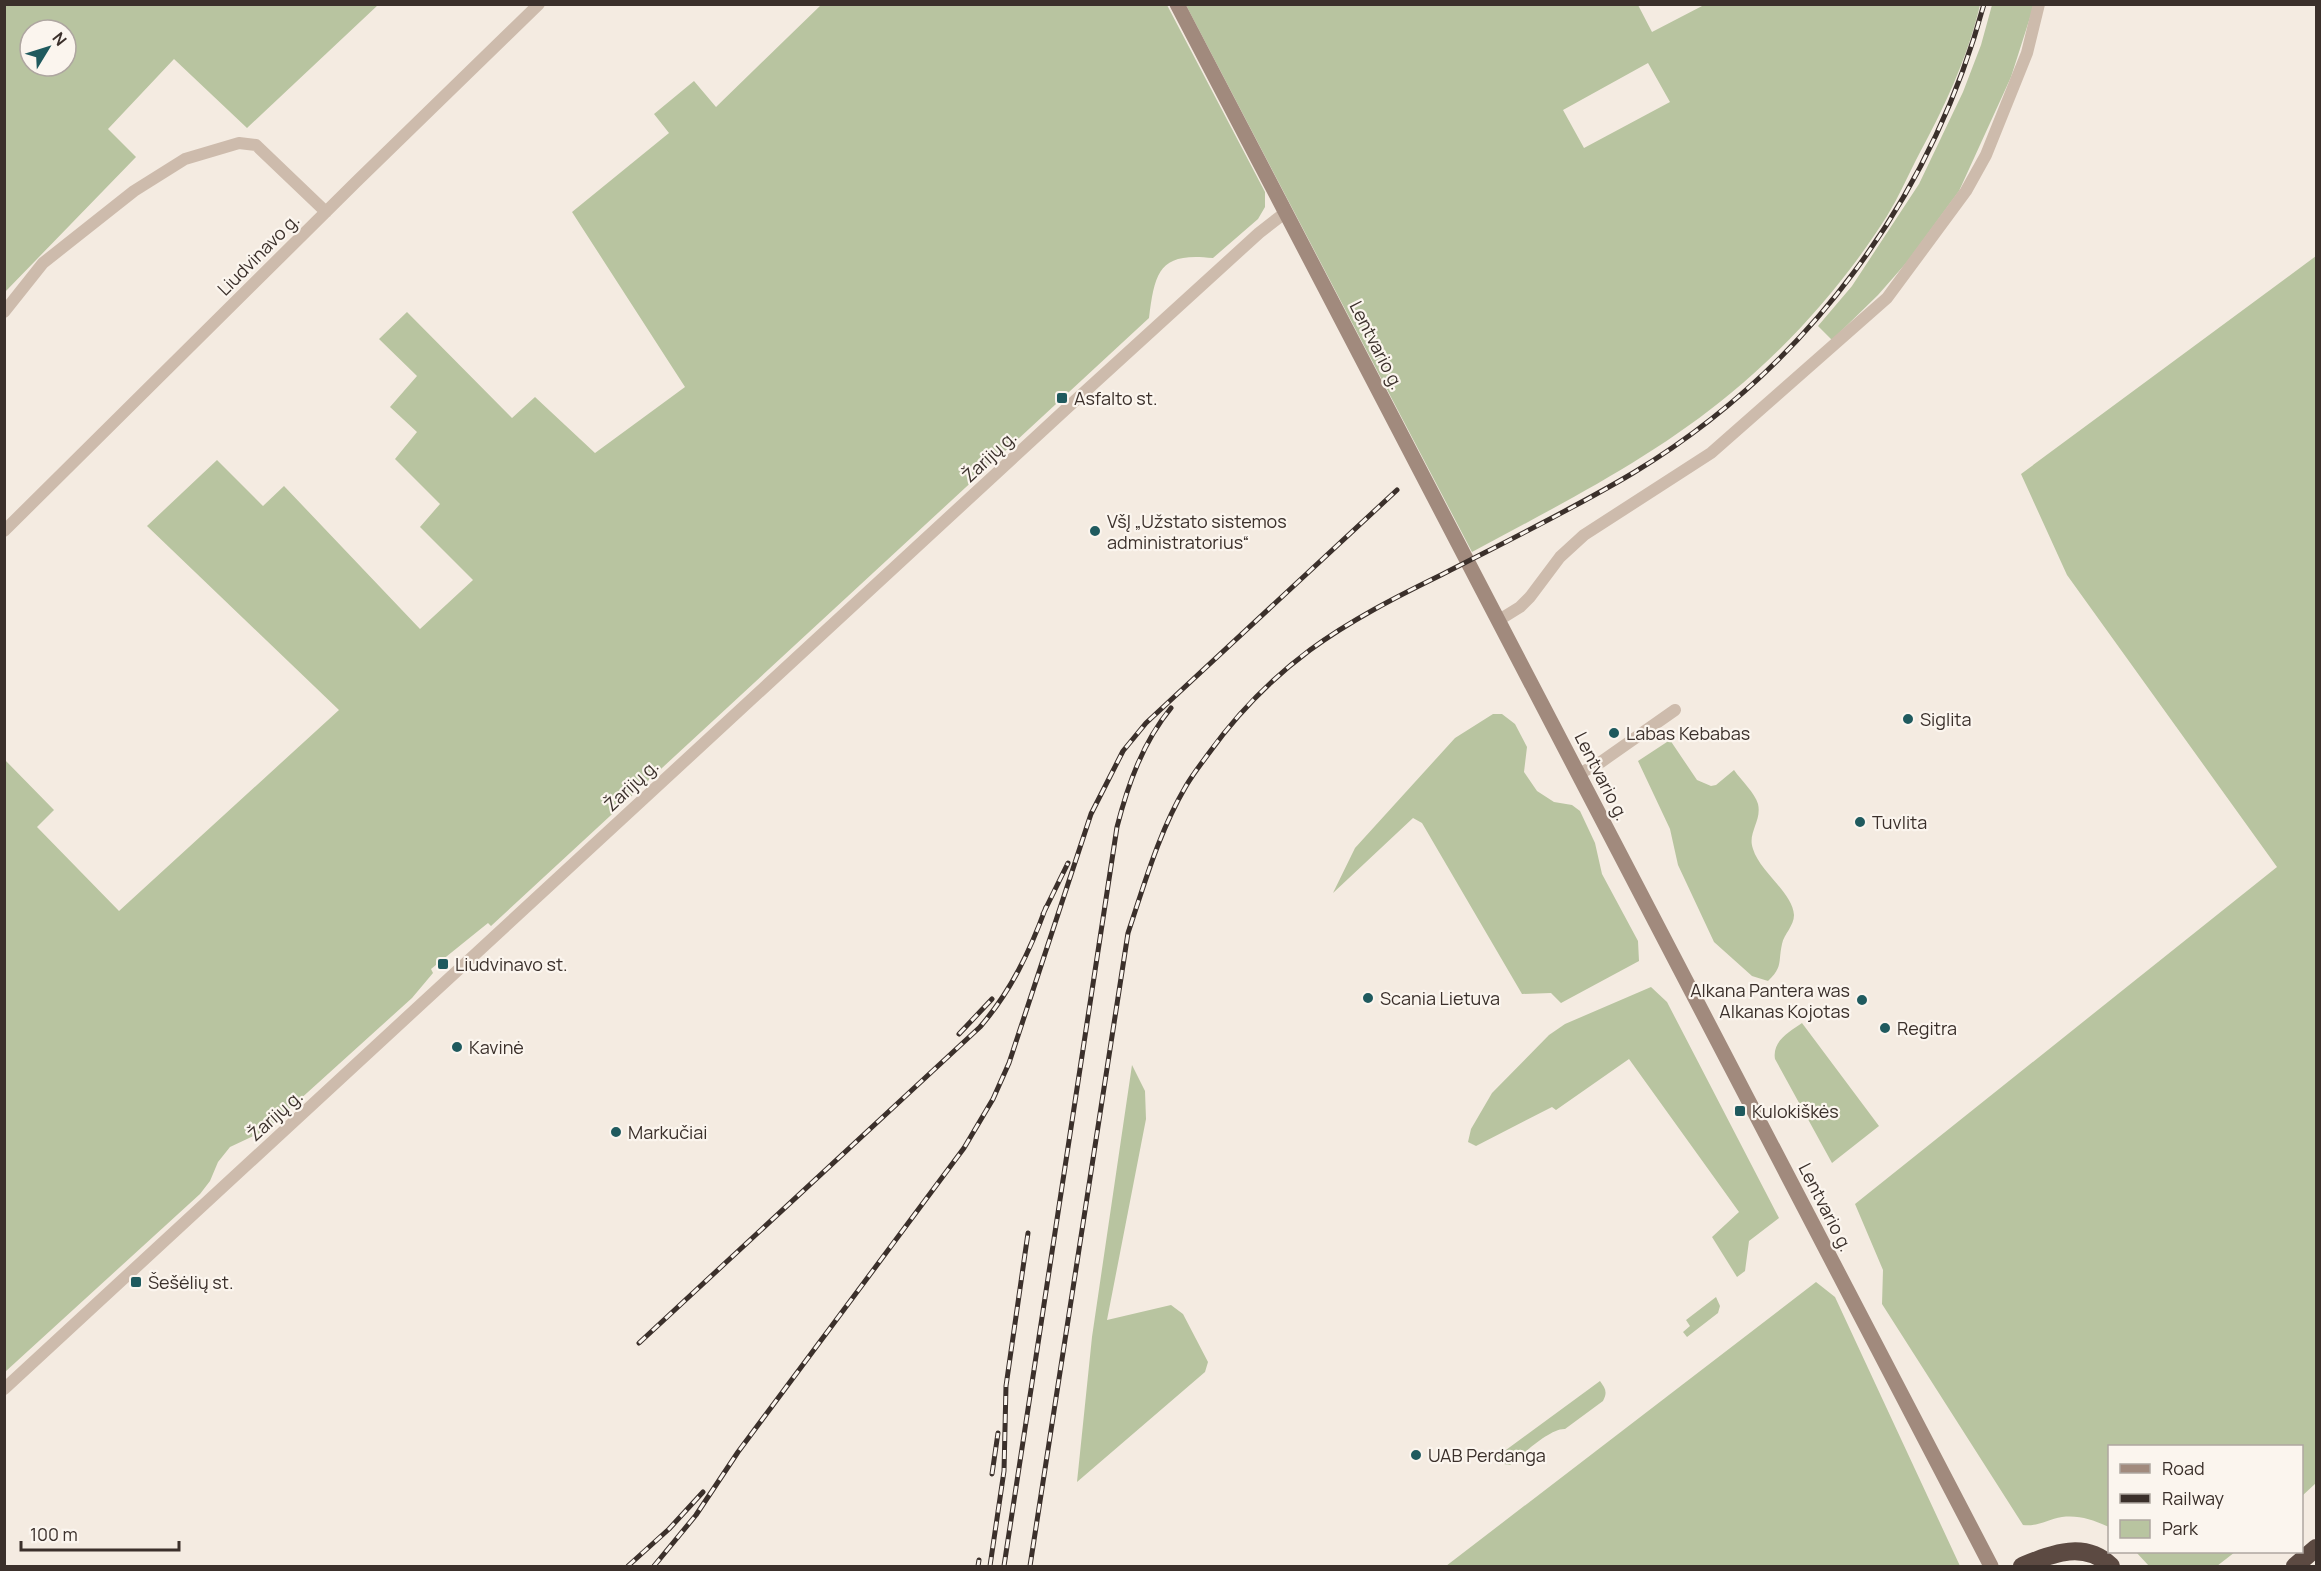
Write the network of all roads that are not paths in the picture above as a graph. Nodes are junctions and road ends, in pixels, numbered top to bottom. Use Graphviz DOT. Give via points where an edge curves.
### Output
graph roads {
  1 [pos="539,4"];
  2 [pos="1177,4"];
  3 [pos="2039,4"];
  4 [pos="326,212"];
  5 [pos="1286,212"];
  6 [pos="4,312"];
  7 [pos="4,531"];
  8 [pos="1499,621"];
  9 [pos="1675,710"];
  10 [pos="1579,774"];
  11 [pos="4,1389"];
  12 [pos="2316,1548"];
  13 [pos="1991,1566"];
  14 [pos="2022,1566"];
  15 [pos="2111,1566"];
  16 [pos="2295,1566"];
  1 -- 4 [label="street, Liudvinavo g."];
  2 -- 5 [label="main road, Lentvario g."];
  3 -- 8 [label="street" via="2027,53 1986,155 1966,191 1887,298 1712,453 1584,535 1560,557 1530,597"];
  4 -- 6 [label="street" via="256,145 239,143 185,159 134,191 43,263"];
  4 -- 7 [label="street, Liudvinavo g."];
  5 -- 8 [label="main road, Lentvario g."];
  5 -- 11 [label="street, Žarijų g." via="1258,233 1079,397"];
  8 -- 10 [label="main road, Lentvario g."];
  9 -- 10 [label="street"];
  10 -- 13 [label="main road, Lentvario g."];
  12 -- 16 [label="highway"];
  14 -- 15 [label="highway" via="2072,1551 2091,1554"];
}
